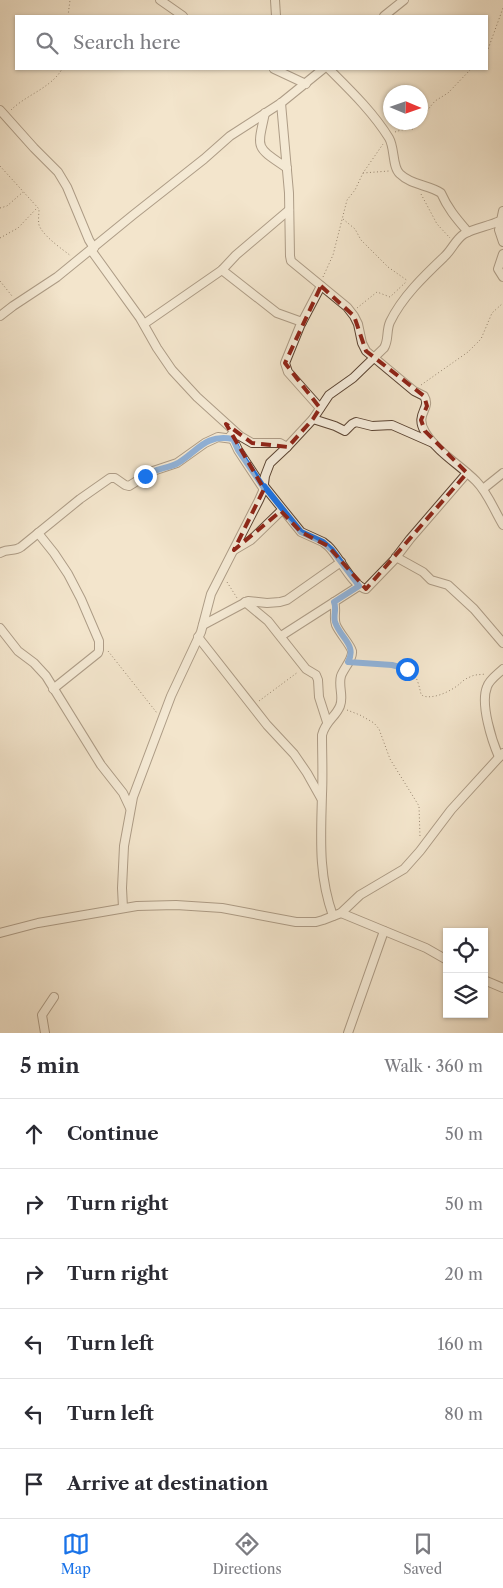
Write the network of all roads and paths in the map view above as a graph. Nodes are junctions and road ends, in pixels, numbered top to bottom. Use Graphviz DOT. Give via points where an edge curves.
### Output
graph roads {
  1 [pos="70,0"];
  2 [pos="160,0"];
  3 [pos="275,0"];
  4 [pos="404,0"];
  5 [pos="503,8"];
  6 [pos="68,15"];
  7 [pos="182,15"];
  8 [pos="276,15"];
  9 [pos="385,15"];
  10 [pos="488,49"];
  11 [pos="61,70"];
  12 [pos="279,70"];
  13 [pos="321,70"];
  14 [pos="329,70"];
  15 [pos="469,70"];
  16 [pos="306,84"];
  17 [pos="282,103"];
  18 [pos="428,109"];
  19 [pos="265,113"];
  20 [pos="2,116"];
  21 [pos="401,130"];
  22 [pos="388,137"];
  23 [pos="0,166"];
  24 [pos="287,168"];
  25 [pos="397,171"];
  26 [pos="363,173"];
  27 [pos="418,184"];
  28 [pos="24,192"];
  29 [pos="0,208"];
  30 [pos="38,208"];
  31 [pos="290,210"];
  32 [pos="503,212"];
  33 [pos="342,219"];
  34 [pos="500,221"];
  35 [pos="468,232"];
  36 [pos="0,238"];
  37 [pos="503,242"];
  38 [pos="456,243"];
  39 [pos="92,249"];
  40 [pos="503,254"];
  41 [pos="78,261"];
  42 [pos="222,270"];
  43 [pos="503,277"];
  44 [pos="408,280"];
  45 [pos="0,281"];
  46 [pos="320,285"];
  47 [pos="416,286"];
  48 [pos="18,303"];
  49 [pos="503,303"];
  50 [pos="351,312"];
  51 [pos="0,316"];
  52 [pos="302,322"];
  53 [pos="144,324"];
  54 [pos="373,358"];
  55 [pos="414,391"];
  56 [pos="320,408"];
  57 [pos="313,419"];
  58 [pos="226,424"];
  59 [pos="233,439"];
  60 [pos="434,443"];
  61 [pos="287,447"];
  62 [pos="467,473"];
  63 [pos="503,473"];
  64 [pos="264,487"];
  65 [pos="482,489"];
  66 [pos="282,510"];
  67 [pos="503,524"];
  68 [pos="38,533"];
  69 [pos="234,550"];
  70 [pos="0,553"];
  71 [pos="396,558"];
  72 [pos="341,562"];
  73 [pos="220,574"];
  74 [pos="359,586"];
  75 [pos="334,602"];
  76 [pos="244,603"];
  77 [pos="203,625"];
  78 [pos="0,628"];
  79 [pos="281,636"];
  80 [pos="198,637"];
  81 [pos="99,642"];
  82 [pos="503,643"];
  83 [pos="348,662"];
  84 [pos="305,667"];
  85 [pos="501,671"];
  86 [pos="53,688"];
  87 [pos="253,707"];
  88 [pos="339,707"];
  89 [pos="162,720"];
  90 [pos="328,722"];
  91 [pos="501,755"];
  92 [pos="322,800"];
  93 [pos="130,808"];
  94 [pos="420,851"];
  95 [pos="123,908"];
  96 [pos="337,915"];
  97 [pos="384,931"];
  98 [pos="0,933"];
  99 [pos="443,958"];
  100 [pos="488,982"];
  101 [pos="503,988"];
  102 [pos="54,997"];
  103 [pos="45,1033"];
  104 [pos="348,1033"];
  1 -- 6 [label="path"];
  2 -- 7 [label="street"];
  3 -- 8 [label="street"];
  4 -- 9 [label="street"];
  5 -- 10 [label="path"];
  11 -- 20 [label="path" via="54,80"];
  12 -- 16 [label="street"];
  13 -- 16 [label="street"];
  14 -- 22 [label="street" via="354,93"];
  15 -- 18 [label="path"];
  16 -- 17 [label="street"];
  17 -- 19 [label="street"];
  17 -- 24 [label="street"];
  19 -- 24 [label="street" via="259,142 261,148"];
  19 -- 39 [label="street" via="230,136"];
  20 -- 39 [label="street" via="58,172"];
  21 -- 22 [label="path"];
  22 -- 25 [label="street"];
  22 -- 26 [label="path"];
  23 -- 28 [label="path"];
  24 -- 31 [label="street"];
  25 -- 26 [label="path"];
  25 -- 27 [label="street"];
  26 -- 33 [label="path" via="356,190 347,200"];
  27 -- 35 [label="street" via="442,193 446,205"];
  27 -- 38 [label="path" via="437,224"];
  28 -- 29 [label="path"];
  28 -- 30 [label="path"];
  30 -- 36 [label="path" via="18,228"];
  30 -- 41 [label="path" via="41,228"];
  31 -- 42 [label="street"];
  31 -- 46 [label="street" via="291,261"];
  32 -- 34 [label="street"];
  33 -- 44 [label="path" via="388,267"];
  33 -- 46 [label="path" via="333,255"];
  34 -- 35 [label="street"];
  34 -- 37 [label="street"];
  35 -- 38 [label="street"];
  38 -- 47 [label="street"];
  39 -- 41 [label="street"];
  39 -- 53 [label="street"];
  40 -- 43 [label="street" via="498,269"];
  41 -- 48 [label="street"];
  42 -- 52 [label="street" via="277,313"];
  42 -- 53 [label="street"];
  44 -- 47 [label="path"];
  44 -- 50 [label="path" via="390,297 377,292"];
  45 -- 48 [label="path"];
  46 -- 50 [label="street"];
  46 -- 52 [label="street"];
  47 -- 54 [label="street" via="390,323 386,345"];
  48 -- 51 [label="street"];
  49 -- 55 [label="path" via="492,313 480,339 468,352"];
  50 -- 54 [label="street" via="364,347"];
  52 -- 56 [label="street" via="286,360 286,368"];
  53 -- 58 [label="street" via="172,370"];
  54 -- 55 [label="street"];
  54 -- 56 [label="street" via="330,395"];
  55 -- 60 [label="street" via="426,399 427,406 421,420"];
  56 -- 57 [label="street"];
  57 -- 60 [label="street" via="343,431 356,422 372,426 395,425"];
  57 -- 61 [label="street"];
  58 -- 59 [label="street"];
  58 -- 61 [label="street" via="252,443 276,442"];
  59 -- 64 [label="street"];
  59 -- 68 [label="street" via="218,437 205,442 177,463 153,471 129,486 110,478"];
  60 -- 62 [label="street"];
  61 -- 64 [label="street" via="267,468"];
  62 -- 65 [label="street"];
  62 -- 71 [label="street"];
  63 -- 65 [label="street"];
  64 -- 66 [label="street"];
  64 -- 69 [label="street"];
  65 -- 67 [label="street"];
  66 -- 69 [label="street" via="251,540"];
  66 -- 72 [label="street" via="301,532 328,546"];
  68 -- 70 [label="street" via="18,550 6,549"];
  68 -- 81 [label="street" via="68,574"];
  69 -- 73 [label="street"];
  71 -- 74 [label="street" via="368,588"];
  71 -- 82 [label="street" via="423,572 431,580 448,585"];
  72 -- 74 [label="street"];
  72 -- 76 [label="street" via="287,600"];
  73 -- 76 [label="path"];
  73 -- 77 [label="street" via="210,594"];
  74 -- 75 [label="street"];
  75 -- 79 [label="street"];
  75 -- 83 [label="street" via="335,622 352,652"];
  76 -- 77 [label="street"];
  76 -- 79 [label="street" via="262,615"];
  77 -- 80 [label="street"];
  78 -- 86 [label="street" via="18,651 39,668"];
  79 -- 84 [label="street"];
  80 -- 87 [label="street"];
  80 -- 89 [label="street"];
  81 -- 86 [label="street" via="98,653"];
  81 -- 89 [label="path"];
  83 -- 85 [label="path" via="392,665 410,670 422,696 428,698 448,692 472,676"];
  83 -- 88 [label="street" via="340,682"];
  84 -- 87 [label="path"];
  84 -- 90 [label="street" via="316,675 319,697"];
  85 -- 91 [label="street" via="486,688 488,725"];
  86 -- 93 [label="street"];
  87 -- 92 [label="street" via="294,754"];
  88 -- 90 [label="street"];
  88 -- 94 [label="path" via="360,715 379,729 390,759 419,806"];
  89 -- 93 [label="street"];
  90 -- 92 [label="street" via="322,735"];
  91 -- 94 [label="street" via="451,810"];
  92 -- 96 [label="street" via="321,858 325,889"];
  93 -- 95 [label="street" via="124,846"];
  94 -- 96 [label="street" via="404,869 360,895"];
  95 -- 96 [label="street" via="176,905 222,908 296,922 316,922"];
  95 -- 98 [label="street"];
  96 -- 97 [label="street"];
  97 -- 99 [label="street"];
  97 -- 104 [label="street"];
  100 -- 101 [label="street"];
  102 -- 103 [label="street" via="42,1014"];
}
